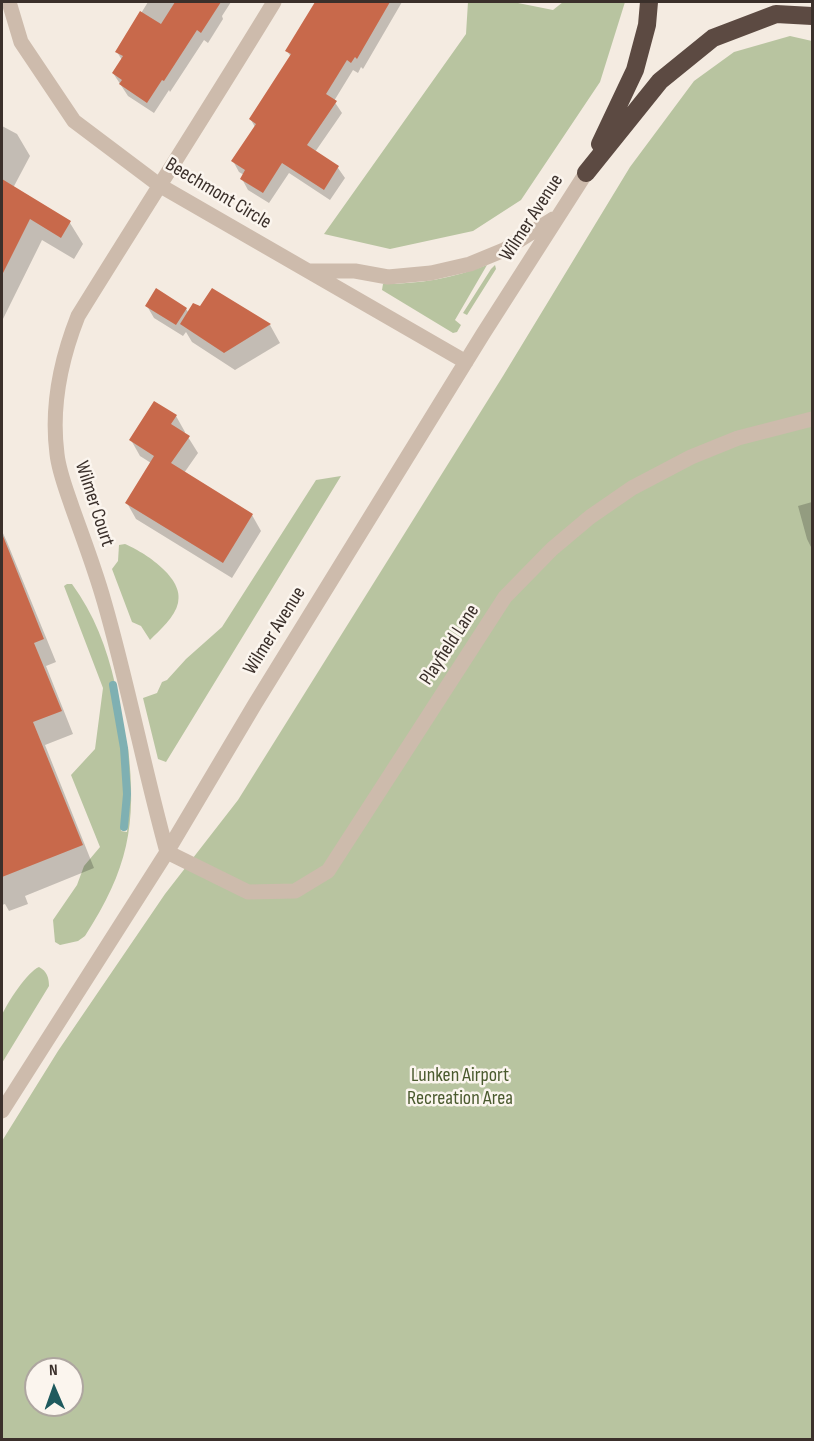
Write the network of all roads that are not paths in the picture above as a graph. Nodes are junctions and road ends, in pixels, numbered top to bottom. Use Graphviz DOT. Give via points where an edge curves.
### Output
graph roads {
  1 [pos="9,2"];
  2 [pos="274,2"];
  3 [pos="649,2"];
  4 [pos="813,16"];
  5 [pos="586,173"];
  6 [pos="159,185"];
  7 [pos="558,216"];
  8 [pos="309,271"];
  9 [pos="466,362"];
  10 [pos="813,419"];
  11 [pos="167,852"];
  12 [pos="2,1111"];
  1 -- 6 [label="street, Beechmont Circle" via="21,42 74,121"];
  2 -- 6 [label="street, Wilmer Court"];
  3 -- 5 [label="highway" via="635,70"];
  4 -- 5 [label="highway" via="776,14 713,38 660,81"];
  5 -- 7 [label="street, Wilmer Avenue"];
  6 -- 8 [label="street, Beechmont Circle"];
  6 -- 11 [label="street, Wilmer Court" via="75,324 56,408 62,479 128,687 146,777"];
  7 -- 8 [label="street" via="504,250 470,264 431,273 388,277 355,271"];
  7 -- 9 [label="street, Wilmer Avenue"];
  8 -- 9 [label="street, Beechmont Circle"];
  9 -- 11 [label="street, Wilmer Avenue"];
  10 -- 11 [label="street, Playfield Lane" via="738,438 691,457 632,488 552,549 505,597 328,871 295,891 248,892"];
  11 -- 12 [label="street, Wilmer Avenue"];
}
